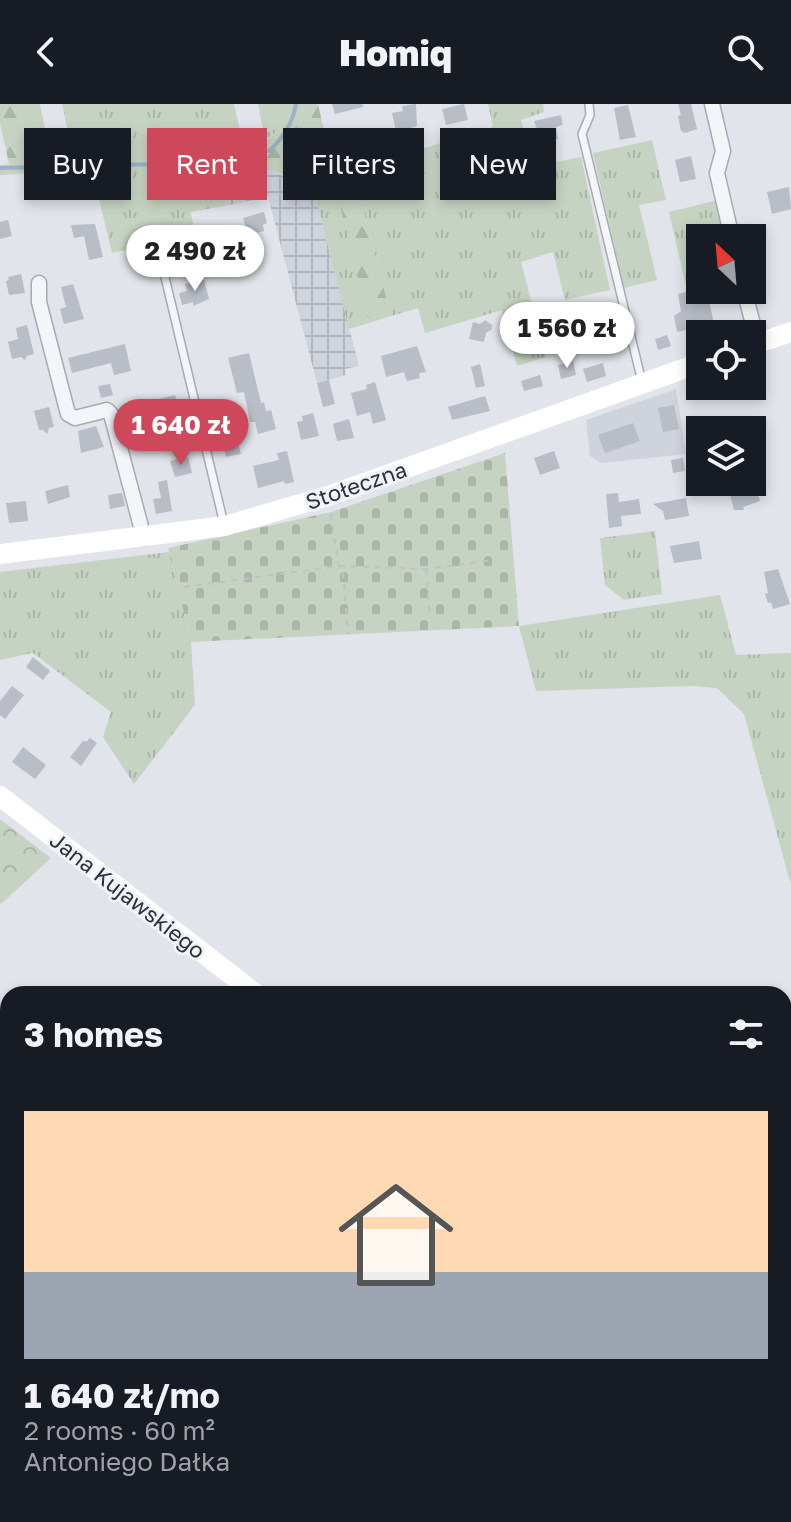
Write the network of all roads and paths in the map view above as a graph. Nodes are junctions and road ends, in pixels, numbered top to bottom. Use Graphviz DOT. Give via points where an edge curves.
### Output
graph roads {
  1 [pos="589,104"];
  2 [pos="712,104"];
  3 [pos="729,224"];
  4 [pos="164,273"];
  5 [pos="39,283"];
  6 [pos="791,332"];
  7 [pos="766,340"];
  8 [pos="686,368"];
  9 [pos="642,385"];
  10 [pos="331,509"];
  11 [pos="225,526"];
  12 [pos="144,538"];
  13 [pos="0,554"];
  14 [pos="494,560"];
  15 [pos="340,566"];
  16 [pos="426,569"];
  17 [pos="184,587"];
  18 [pos="430,619"];
  19 [pos="348,634"];
  20 [pos="0,796"];
  21 [pos="246,986"];
  1 -- 9 [label="lane" via="582,134"];
  2 -- 3 [label="street" via="723,151 717,173"];
  4 -- 11 [label="lane"];
  5 -- 12 [label="street" via="39,302 68,414 111,414"];
  6 -- 7 [label="main road"];
  8 -- 9 [label="main road, Stołeczna"];
  9 -- 11 [label="main road, Stołeczna" via="331,495"];
  10 -- 15 [label="path"];
  11 -- 12 [label="main road, Stołeczna"];
  12 -- 13 [label="main road, Stołeczna"];
  14 -- 16 [label="path"];
  15 -- 16 [label="path"];
  15 -- 17 [label="path"];
  15 -- 19 [label="path"];
  16 -- 18 [label="path"];
  20 -- 21 [label="main road, Jana Kujawskiego"];
}
